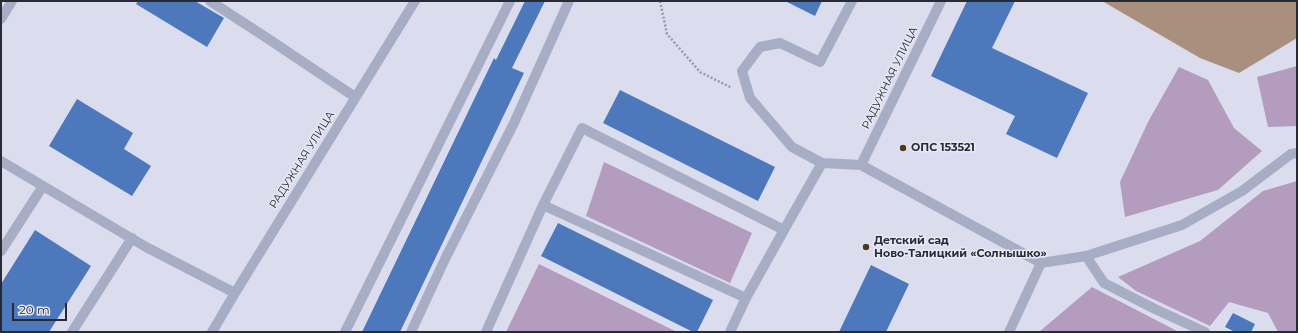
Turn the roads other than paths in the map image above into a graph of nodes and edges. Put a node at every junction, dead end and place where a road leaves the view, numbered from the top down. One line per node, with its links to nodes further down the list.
1 (12, 1): 8 (street)
2 (210, 1): 9 (street)
3 (415, 1): 9 (street, РАДУЖНАЯ УЛИЦА)
4 (510, 1): 25 (street)
5 (569, 1): 26 (street)
6 (852, 1): 12 (street)
7 (941, 1): 13 (street, РАДУЖНАЯ УЛИЦА)
8 (1, 19)
9 (355, 97): 21 (street, РАДУЖНАЯ УЛИЦА)
10 (1297, 153): 19 (street)
11 (1, 161): 14 (street)
12 (822, 163): 13 (street); 16 (street)
13 (861, 165): 20 (street)
14 (43, 186): 17 (street); 18 (street)
15 (543, 205): 16 (street); 22 (street); 27 (street)
16 (784, 230): 22 (street)
17 (132, 238): 21 (street); 23 (street)
18 (1, 251)
19 (1086, 256): 20 (street); 30 (street)
20 (1041, 263): 29 (street)
21 (235, 293): 24 (street, РАДУЖНАЯ УЛИЦА)
22 (746, 298): 28 (street)
23 (72, 332)
24 (212, 332)
25 (345, 332)
26 (410, 332)
27 (486, 332)
28 (730, 332)
29 (1009, 332)
30 (1205, 332)

